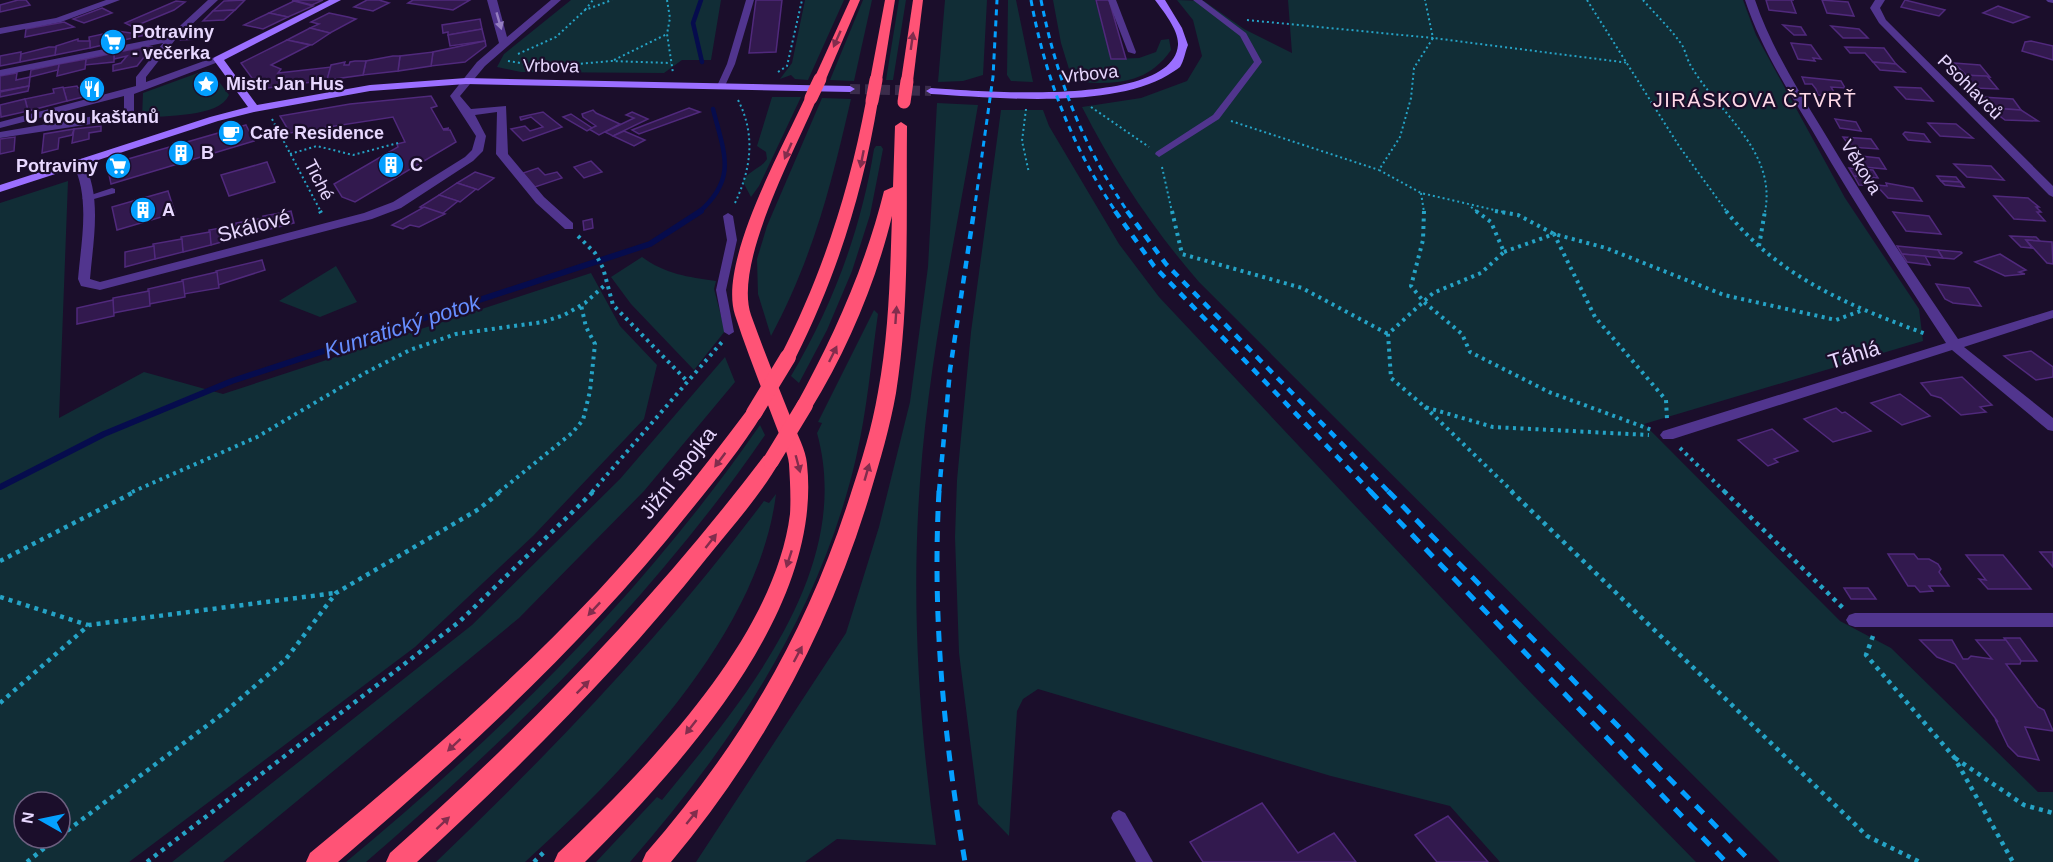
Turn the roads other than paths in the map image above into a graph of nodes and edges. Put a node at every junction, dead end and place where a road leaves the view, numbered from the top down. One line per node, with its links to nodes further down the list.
1 (115, 0): 15 (street)
2 (213, 0): 16 (street)
3 (336, 0): 19 (main road)
4 (492, 0): 17 (street, one-way to 17)
5 (556, 0): 17 (street)
6 (750, 0): 22 (lane)
7 (855, 0): 50 (highway, one-way to 50, bridge)
8 (890, 0): 48 (highway, Jižní spojka, one-way to 48, bridge)
9 (918, 0): 30 (highway, one-way to 9, bridge)
10 (1112, 0): 18 (lane)
11 (1160, 0): 25 (main road, Vrbova)
12 (1197, 0): 32 (lane)
13 (1750, 0): 42 (street, Věkova)
14 (1880, 0): 36 (street, Psohlavců)
15 (0, 31)
16 (172, 38): 20 (street); 23 (street)
17 (504, 43): 21 (street)
18 (1132, 52)
19 (218, 59): 23 (street); 27 (main road)
20 (0, 73)
21 (466, 81): 22 (main road, Vrbova); 27 (main road, Vrbova); 28 (street)
22 (721, 86): 24 (main road, Vrbova)
23 (141, 87): 26 (street)
24 (850, 89)
25 (932, 91)
26 (129, 92): 29 (street); 31 (street)
27 (254, 109): 33 (main road, Vrbova)
28 (468, 113): 37 (street, Skálové); 39 (street)
29 (0, 125)
30 (901, 126): 49 (highway, one-way to 30, bridge); 51 (highway, one-way to 30)
31 (0, 135)
32 (1158, 154)
33 (78, 162): 34 (main road, Vrbova); 37 (street)
34 (0, 189)
35 (112, 191): 37 (lane)
36 (2053, 193)
37 (87, 198)
38 (728, 216): 41 (lane)
39 (569, 226)
40 (2053, 314): 42 (street, Táhlá)
41 (729, 333)
42 (1955, 345): 43 (street, Věkova); 44 (street, Táhlá)
43 (2053, 426)
44 (1668, 435)
45 (1855, 620): 46 (street)
46 (2053, 620)
47 (1119, 818): 52 (lane)
48 (319, 862)
49 (399, 862)
50 (567, 862)
51 (655, 862)
52 (1145, 862)

